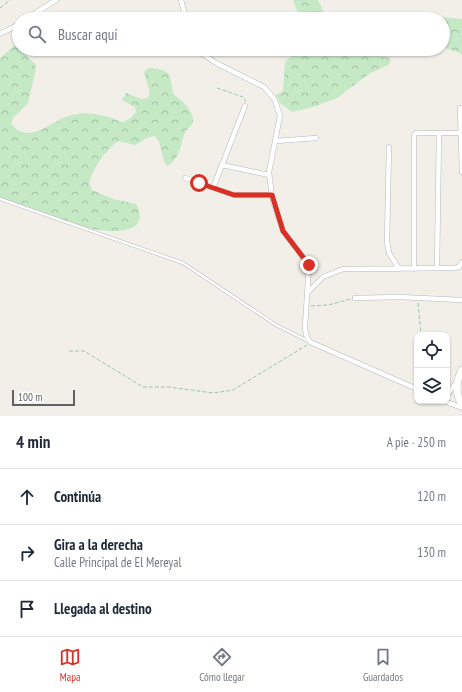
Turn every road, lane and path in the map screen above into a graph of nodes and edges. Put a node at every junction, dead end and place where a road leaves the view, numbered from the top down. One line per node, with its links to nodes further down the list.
1 (10, 0): 4 (path)
2 (56, 0): 5 (street)
3 (181, 0): 6 (street)
4 (0, 8)
5 (37, 12)
6 (184, 12)
7 (12, 28): 8 (street)
8 (0, 34)
9 (206, 56): 16 (street)
10 (217, 88): 11 (path)
11 (245, 106): 18 (street)
12 (460, 108): 14 (street)
13 (439, 133): 14 (street); 26 (street); 28 (street)
14 (461, 133): 19 (street)
15 (316, 138): 16 (street)
16 (276, 141): 20 (street)
17 (389, 146): 27 (street)
18 (222, 165): 20 (street); 22 (street)
19 (462, 172)
20 (269, 175): 23 (street)
21 (185, 178): 22 (street)
22 (213, 188): 23 (street)
23 (272, 195): 29 (street)
24 (0, 199): 35 (lane)
25 (462, 262): 26 (street)
26 (437, 268): 28 (street)
27 (399, 269): 28 (street); 29 (street)
28 (414, 269)
29 (308, 292): 33 (street)
30 (355, 298): 31 (street); 33 (path)
31 (417, 298): 32 (street); 34 (path)
32 (462, 300)
33 (307, 306): 35 (street)
34 (421, 332)
35 (310, 342): 36 (path); 39 (street)
36 (69, 351)
37 (462, 370): 38 (street)
38 (457, 382): 40 (street); 42 (street)
39 (414, 389)
40 (450, 391)
41 (450, 403): 43 (street)
42 (462, 405)
43 (462, 408)

